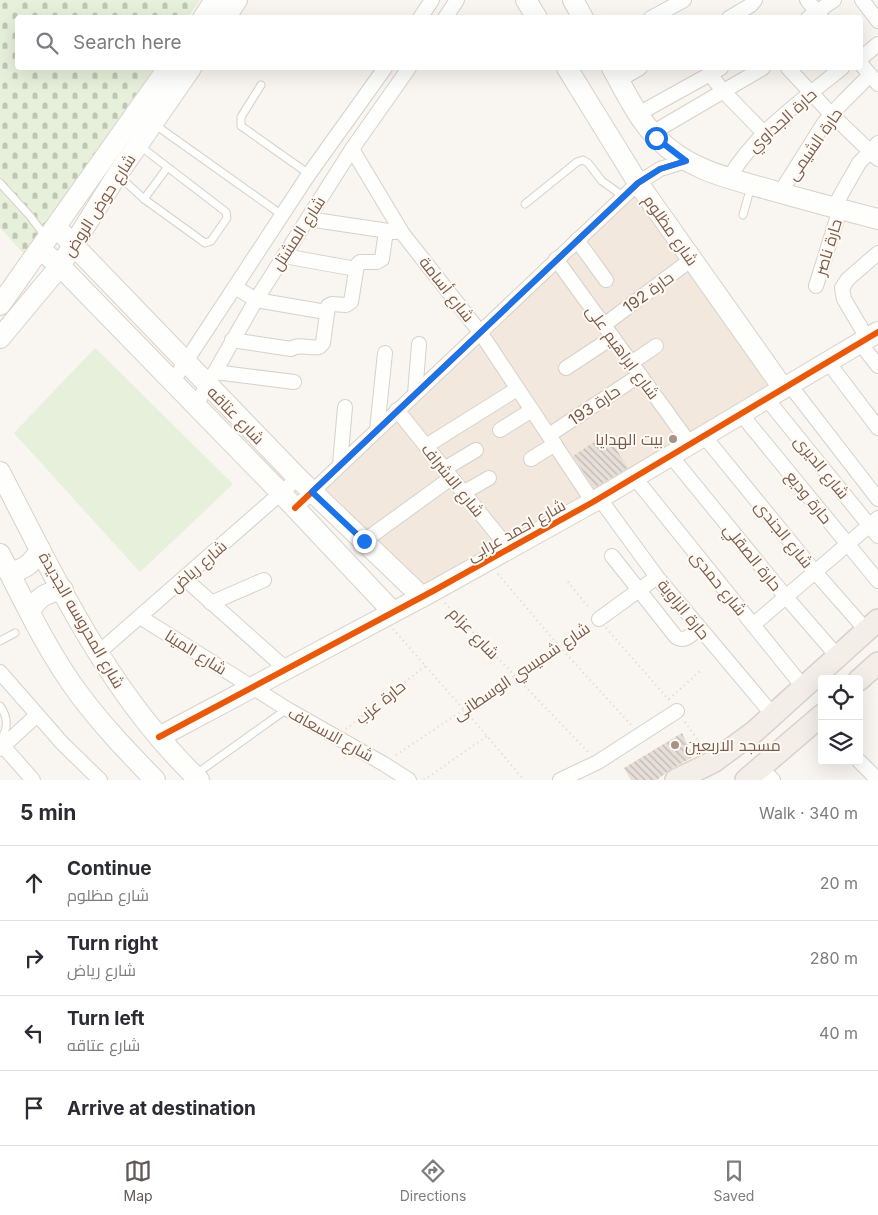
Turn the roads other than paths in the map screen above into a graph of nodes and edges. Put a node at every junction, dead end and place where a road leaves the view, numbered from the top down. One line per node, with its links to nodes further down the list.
1 (215, 0): 11 (street)
2 (237, 0): 12 (street)
3 (432, 0): 13 (street)
4 (457, 0): 14 (street)
5 (526, 0): 15 (street)
6 (684, 0): 16 (street)
7 (755, 0): 17 (street)
8 (807, 0): 18 (street)
9 (834, 0): 19 (street)
10 (862, 0): 20 (street)
11 (205, 15)
12 (227, 15)
13 (422, 15)
14 (446, 15)
15 (535, 15)
16 (656, 15)
17 (734, 15)
18 (815, 15)
19 (817, 15)
20 (878, 21)
21 (878, 44): 22 (street)
22 (863, 56)
23 (863, 67): 35 (street)
24 (167, 70): 66 (street, شارع حوض الروض)
25 (190, 70): 41 (street, شارع حوض الروض)
26 (384, 70): 50 (street, شارع المشتل)
27 (408, 70): 45 (street, شارع المشتل)
28 (568, 70): 55 (street, شارع مظلوم)
29 (632, 70): 34 (street)
30 (760, 70): 37 (street)
31 (790, 70): 38 (street)
32 (840, 70): 38 (street, حارة الجداوي)
33 (715, 71): 37 (street); 39 (street)
34 (615, 74): 39 (street)
35 (874, 80): 40 (street, حارة الشيمى)
36 (261, 85): 50 (lane)
37 (723, 91): 42 (street); 43 (street)
38 (811, 93): 40 (street); 43 (street, حارة الجداوي)
39 (638, 114): 42 (street)
40 (831, 114): 46 (street); 56 (street, حارة الشيمى)
41 (153, 123): 44 (street, شارع حوض الروض); 60 (lane)
42 (652, 133): 47 (street)
43 (764, 133): 51 (street, حارة الجداوي)
44 (138, 144): 48 (lane); 49 (street, شارع حوض الروض)
45 (352, 150): 54 (street, شارع المشتل); 65 (street, شارع أسامة)
46 (875, 151): 59 (street, حارة ناصر)
47 (686, 161): 51 (street); 55 (street, شارع رياض)
48 (167, 168): 57 (lane); 57 (lane)
49 (117, 174): 57 (lane); 68 (street, شارع حوض الروض)
50 (309, 174): 54 (street); 60 (street, شارع المشتل)
51 (729, 178): 53 (street)
52 (0, 183): 66 (lane)
53 (751, 184): 56 (street); 61 (lane)
54 (327, 188): 62 (street, شارع المشتل)
55 (631, 190): 58 (lane); 67 (street, شارع رياض); 72 (street, شارع مظلوم)
56 (780, 193): 59 (street)
57 (144, 199)
58 (525, 204)
59 (837, 208): 63 (street); 76 (street, حارة ناصر)
60 (282, 215): 77 (street, شارع المشتل)
61 (743, 215)
62 (308, 219): 64 (street); 70 (street, شارع المشتل)
63 (878, 219)
64 (386, 231): 65 (street); 74 (street)
65 (403, 234): 82 (street, شارع أسامة)
66 (48, 238): 68 (street, شارع عتاقه); 73 (street, شارع عتاقه); 79 (street, شارع حوض الروض)
67 (578, 240): 71 (street, شارع رياض); 75 (street)
68 (74, 246): 73 (street, شارع حوض الروض); 90 (street, شارع عتاقه)
69 (878, 253): 84 (street)
70 (284, 256): 74 (street); 78 (street, شارع المشتل)
71 (556, 259): 81 (street, شارع ابراهيم على); 82 (street, شارع رياض)
72 (692, 259): 81 (street, حارة 192); 100 (street, شارع مظلوم)
73 (60, 266): 85 (street, شارع حوض الروض); 97 (street, شارع عتاقه)
74 (356, 269): 80 (street)
75 (606, 280)
76 (816, 286)
77 (235, 287): 78 (street); 90 (street, شارع المشتل)
78 (256, 300): 80 (street); 86 (street, شارع المشتل)
79 (0, 306)
80 (326, 312): 86 (street)
81 (604, 325): 83 (street, شارع ابراهيم على)
82 (480, 332): 99 (street, شارع أسامة); 101 (street, شارع رياض)
83 (613, 337): 92 (street, شارع ابراهيم على); 94 (street)
84 (868, 337): 91 (street, شارع احمد عرابى); 93 (street)
85 (0, 338)
86 (232, 340): 96 (street, شارع المشتل)
87 (419, 344): 101 (street)
88 (656, 346): 92 (street)
89 (385, 354): 109 (street)
90 (185, 362): 96 (street, شارع عتاقه); 97 (street, شارع المشتل)
91 (828, 362): 100 (street, شارع احمد عرابى); 106 (street)
92 (631, 363): 95 (street, شارع ابراهيم على)
93 (878, 366)
94 (566, 368)
95 (640, 375): 111 (street, حارة 193); 112 (street, شارع ابراهيم على)
96 (211, 378): 98 (street); 102 (street, شارع المشتل); 122 (street, شارع عتاقه)
97 (173, 381): 102 (street, شارع عتاقه)
98 (294, 382)
99 (518, 389): 105 (street, شارع أسامة); 113 (street)
100 (780, 390): 107 (street, شارع احمد عرابى); 125 (street); 128 (street, شارع الديرى)
101 (415, 394): 104 (street, شارع رياض)
102 (196, 405): 123 (street, شارع عتاقه)
103 (345, 407): 117 (street)
104 (397, 410): 109 (street, شارع رياض); 113 (street, شارع الاشراف)
105 (532, 410): 110 (street); 111 (street, شارع أسامة)
106 (873, 411): 108 (street)
107 (741, 414): 112 (street, شارع احمد عرابى); 130 (street, حارة وديع)
108 (878, 428)
109 (377, 430): 117 (street, شارع رياض)
110 (500, 430)
111 (552, 440): 116 (street, حارة 193); 126 (street, شارع أسامة)
112 (697, 440): 115 (street, شارع احمد عرابى); 136 (street, شارع الجندى)
113 (426, 446): 119 (street, شارع الاشراف)
114 (476, 450): 119 (street)
115 (671, 456): 121 (street, شارع احمد عرابى); 144 (street, حارة الصقلي)
116 (531, 459)
117 (340, 465): 122 (street, شارع رياض)
118 (0, 472): 131 (street, شارع المحروسه الجديدة)
119 (448, 473): 124 (street, شارع الاشراف); 129 (street)
120 (489, 478): 124 (street)
121 (635, 478): 126 (street, شارع احمد عرابى); 150 (street, شارع حمدى)
122 (305, 485): 123 (street, شارع رياض); 127 (street, شارع رياض); 129 (street, شارع عتاقه)
123 (281, 493): 127 (street, شارع عتاقه); 138 (street, شارع رياض)
124 (463, 493): 132 (street, شارع الاشراف)
125 (878, 499)
126 (596, 501): 132 (street, شارع احمد عرابى); 137 (street, حارة الزاوية)
127 (294, 508): 147 (street, شارع عتاقه)
128 (875, 526): 130 (street)
129 (364, 541): 143 (street, شارع عتاقه)
130 (848, 544): 136 (street); 140 (street, حارة وديع)
131 (40, 549): 135 (street); 141 (street, شارع المحروسه الجديدة)
132 (509, 549): 143 (street, شارع احمد عرابى)
133 (0, 554): 135 (street)
134 (612, 556): 142 (street)
135 (9, 572): 146 (street)
136 (815, 572): 144 (street); 151 (street, شارع الجندى)
137 (657, 577): 142 (street, شارع شميسي الوسطانى); 152 (street, حارة الزاوية)
138 (184, 578): 145 (street); 148 (street, شارع رياض)
139 (264, 580): 145 (street)
140 (878, 581)
141 (63, 590): 146 (street); 155 (street, شارع المحروسه الجديدة)
142 (639, 590): 149 (street, شارع شميسي الوسطانى); 152 (street)
143 (428, 594): 147 (street, شارع احمد عرابى)
144 (786, 597): 150 (street); 156 (street, حارة الصقلي)
145 (211, 603): 158 (street)
146 (30, 611): 176 (street)
147 (388, 615): 158 (street, شارع احمد عرابى)
148 (140, 617): 155 (street, شارع رياض); 161 (street, شارع المينا)
149 (599, 619)
150 (754, 625): 162 (street, شارع حمدى)
151 (872, 625): 156 (main road)
152 (699, 628): 166 (street, حارة الزاوية)
153 (15, 633): 154 (lane)
154 (0, 641)
155 (98, 653): 169 (street, شارع المحروسه الجديدة)
156 (838, 657): 162 (main road)
157 (878, 663): 160 (main road)
158 (286, 670): 161 (street, شارع احمد عرابى)
159 (0, 672): 167 (street)
160 (863, 676)
161 (252, 687): 164 (street, شارع الاسعاف); 169 (street, شارع احمد عرابى)
162 (804, 688): 166 (main road)
163 (0, 706): 170 (lane)
164 (287, 709): 173 (lane); 177 (street, شارع الاسعاف)
165 (677, 711): 178 (street)
166 (773, 715): 179 (main road)
167 (37, 716): 170 (street); 175 (street)
168 (819, 720): 172 (main road)
169 (159, 737): 173 (street, شارع المحروسه الجديدة)
170 (1, 745): 174 (street)
171 (863, 765): 180 (street)
172 (760, 776)
173 (196, 778)
174 (33, 780)
175 (100, 780)
176 (155, 780)
177 (409, 780)
178 (560, 780)
179 (676, 780)
180 (878, 780)

